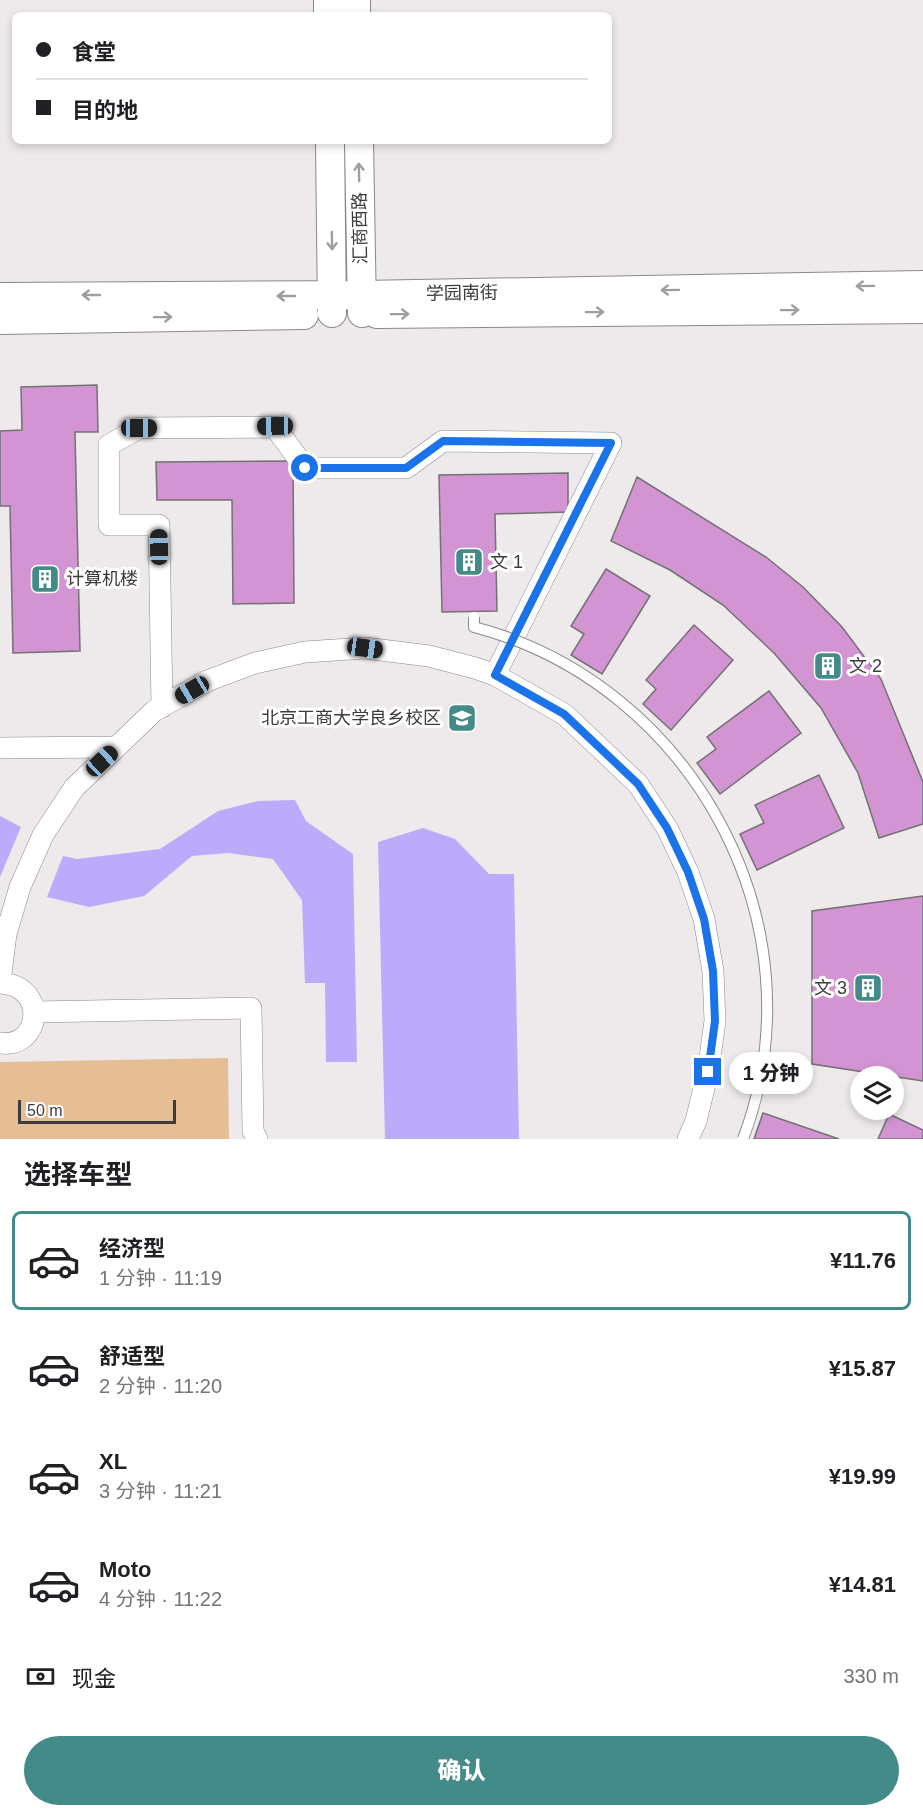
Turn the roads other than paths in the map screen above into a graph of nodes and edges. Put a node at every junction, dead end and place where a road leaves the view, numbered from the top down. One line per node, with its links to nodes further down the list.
1 (330, 144): 5 (street, 汇商西路, one-way to 5)
2 (359, 144): 6 (street, 汇商西路, one-way to 2)
3 (923, 285): 6 (street, 学园南街, one-way to 6)
4 (0, 297): 5 (street, 学园南街, one-way to 4)
5 (332, 305): 6 (street, 学园南街); 8 (street, 学园南街, one-way to 5)
6 (362, 305): 7 (street, 学园南街, one-way to 7)
7 (923, 309)
8 (0, 320)
9 (474, 617): 19 (lane, bridge)
10 (495, 675): 11 (street); 11 (street); 18 (street)
11 (162, 707): 12 (street)
12 (116, 747): 13 (street); 14 (street)
13 (0, 748)
14 (0, 982): 15 (street)
15 (35, 1011): 16 (street); 17 (street)
16 (0, 1043)
17 (257, 1139)
18 (688, 1139)
19 (743, 1139)

